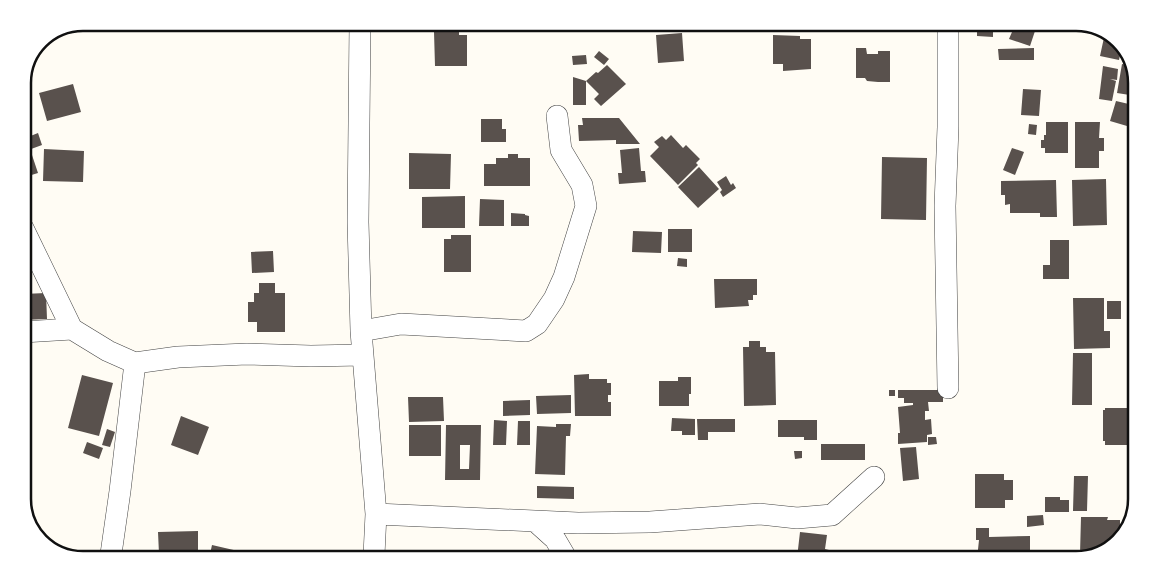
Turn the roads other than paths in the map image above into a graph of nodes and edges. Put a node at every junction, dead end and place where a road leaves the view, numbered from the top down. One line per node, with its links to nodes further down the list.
1 (360, 31): 6 (street)
2 (948, 31): 10 (street)
3 (556, 116): 6 (street)
4 (31, 245): 5 (street)
5 (72, 330): 7 (street); 9 (street)
6 (360, 331): 8 (street)
7 (31, 332)
8 (362, 355): 9 (street); 12 (street)
9 (135, 364): 14 (street)
10 (948, 388)
11 (874, 477): 13 (street)
12 (376, 514): 13 (street); 15 (street)
13 (535, 521): 16 (street)
14 (111, 551)
15 (374, 551)
16 (562, 551)

